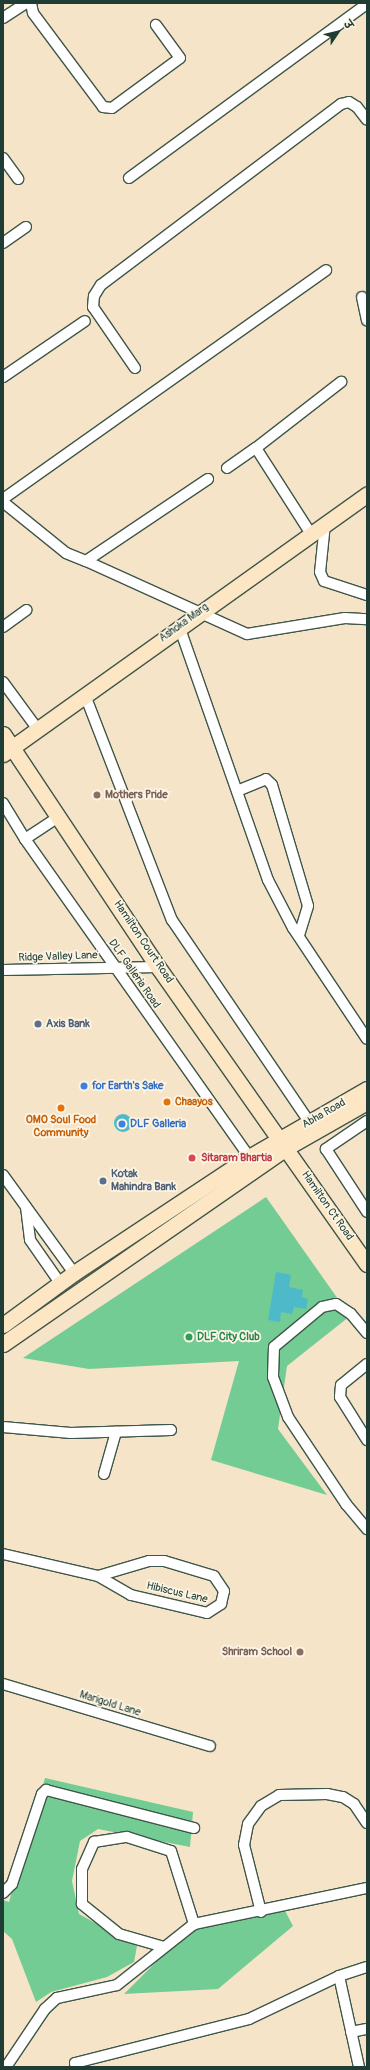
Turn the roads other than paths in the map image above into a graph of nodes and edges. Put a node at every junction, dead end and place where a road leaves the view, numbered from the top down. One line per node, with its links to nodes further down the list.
1 (26, 3): 4 (street)
2 (31, 3): 5 (street)
3 (367, 4): 8 (street)
4 (3, 18)
5 (156, 25)
6 (367, 120): 16 (street)
7 (3, 158): 9 (street)
8 (129, 178)
9 (18, 180)
10 (26, 227): 11 (street)
11 (3, 243)
12 (326, 270): 23 (street)
13 (362, 298): 14 (street)
14 (367, 320)
15 (85, 321): 17 (street)
16 (135, 368)
17 (3, 377)
18 (341, 382): 19 (street)
19 (256, 448): 20 (street); 25 (street)
20 (227, 468)
21 (208, 479): 26 (street)
22 (367, 494): 24 (street, Ashoka Marg)
23 (3, 501): 26 (street)
24 (325, 524): 25 (street, Ashoka Marg); 27 (street)
25 (311, 534): 29 (street, Ashoka Marg)
26 (86, 561): 29 (street)
27 (367, 595)
28 (26, 610): 31 (street)
29 (199, 611): 30 (street); 32 (street, Ashoka Marg)
30 (367, 619)
31 (3, 626)
32 (179, 626): 34 (street, Ashoka Marg); 38 (street)
33 (3, 682): 35 (street)
34 (86, 695): 35 (street, Ashoka Marg); 50 (street)
35 (39, 731): 37 (street, Ashoka Marg)
36 (3, 734): 37 (street, Hamilton Court Road)
37 (8, 751): 40 (street, Hamilton Court Road)
38 (236, 791): 42 (street); 42 (street)
39 (3, 803): 41 (street, DLF Galleria Road)
40 (60, 816): 41 (street); 44 (street, Hamilton Court Road)
41 (24, 839): 43 (street, DLF Galleria Road)
42 (299, 936): 46 (street)
43 (114, 967): 44 (street, Ridge Valley Lane); 45 (street, Ridge Valley Lane); 52 (street, DLF Galleria Road)
44 (158, 967): 51 (street, Hamilton Court Road)
45 (3, 970)
46 (367, 1039)
47 (367, 1088): 50 (street, Abha Road)
48 (365, 1107): 51 (street, Abha Road)
49 (367, 1121): 55 (street)
50 (310, 1123): 51 (street, Abha Road)
51 (283, 1143): 52 (street); 56 (street, Hamilton Ct Road); 61 (street)
52 (249, 1157): 57 (street)
53 (3, 1175): 54 (street)
54 (26, 1207): 57 (street); 58 (street)
55 (367, 1212)
56 (367, 1264)
57 (74, 1272): 58 (street)
58 (60, 1283): 59 (street)
59 (3, 1325)
60 (367, 1333): 68 (street)
61 (3, 1344)
62 (367, 1364): 66 (street)
63 (3, 1427): 65 (street)
64 (171, 1430): 65 (street)
65 (116, 1432): 67 (street)
66 (367, 1440)
67 (104, 1474)
68 (367, 1529)
69 (3, 1554): 70 (street, Hibiscus Lane)
70 (98, 1576): 70 (street, Hibiscus Lane)
71 (3, 1684): 72 (street, Marigold Lane)
72 (210, 1746)
73 (367, 1823): 77 (street)
74 (194, 1828): 76 (street)
75 (367, 1888): 77 (street)
76 (3, 1893)
77 (261, 1912): 78 (street)
78 (194, 1924): 79 (street); 79 (street)
79 (164, 1947): 84 (street)
80 (367, 1967): 81 (street)
81 (339, 1976): 83 (street); 85 (street)
82 (367, 2029): 83 (street)
83 (351, 2032): 86 (street)
84 (6, 2067)
85 (76, 2067)
86 (359, 2067)

